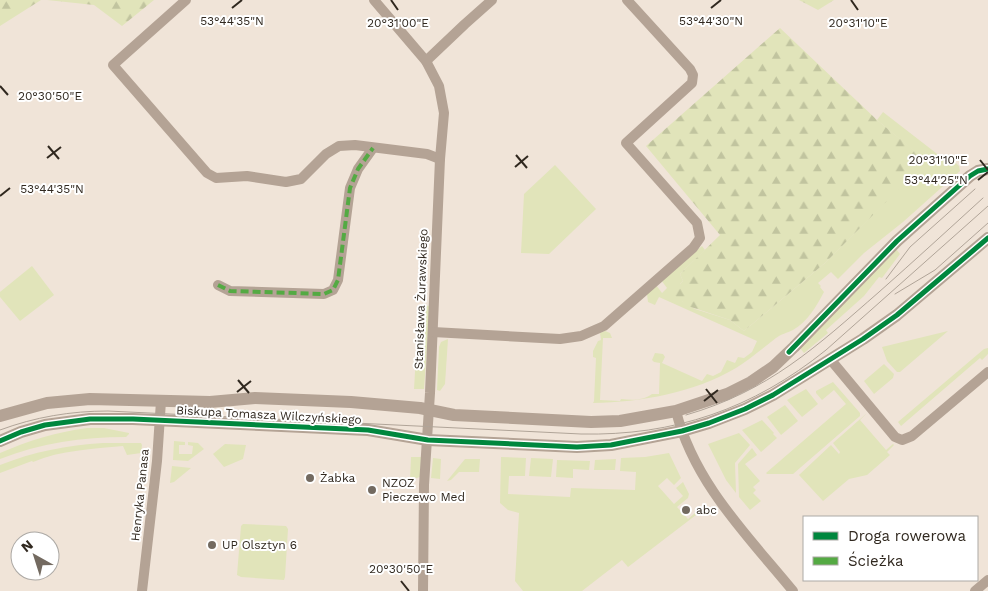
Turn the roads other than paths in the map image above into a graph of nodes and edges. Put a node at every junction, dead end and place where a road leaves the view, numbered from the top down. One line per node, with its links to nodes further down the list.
1 (186, 0): 6 (street)
2 (374, 0): 5 (street, Stanisława Żurawskiego)
3 (492, 0): 5 (street)
4 (627, 0): 11 (street)
5 (426, 61): 7 (street, Stanisława Żurawskiego)
6 (373, 148): 7 (street); 10 (street)
7 (440, 160): 11 (street, Stanisława Żurawskiego)
8 (988, 169): 16 (street, Biskupa Tomasza Wilczyńskiego)
9 (988, 238): 12 (street, Biskupa Tomasza Wilczyńskiego)
10 (218, 286)
11 (433, 332): 15 (street, Stanisława Żurawskiego)
12 (830, 359): 13 (street); 19 (street, Biskupa Tomasza Wilczyńskiego)
13 (988, 372)
14 (161, 401): 15 (street, Biskupa Tomasza Wilczyńskiego); 17 (street, Biskupa Tomasza Wilczyńskiego); 18 (street, Henryka Panasa)
15 (429, 410): 16 (street, Biskupa Tomasza Wilczyńskiego); 20 (street, Stanisława Żurawskiego)
16 (676, 411): 19 (street)
17 (0, 416)
18 (160, 420): 20 (street, Biskupa Tomasza Wilczyńskiego); 21 (street, Biskupa Tomasza Wilczyńskiego); 23 (street, Henryka Panasa)
19 (682, 431): 20 (street, Biskupa Tomasza Wilczyńskiego); 25 (street)
20 (428, 440): 24 (street, Stanisława Żurawskiego)
21 (0, 441)
22 (988, 580): 26 (street)
23 (142, 591)
24 (423, 591)
25 (793, 591)
26 (975, 591)

